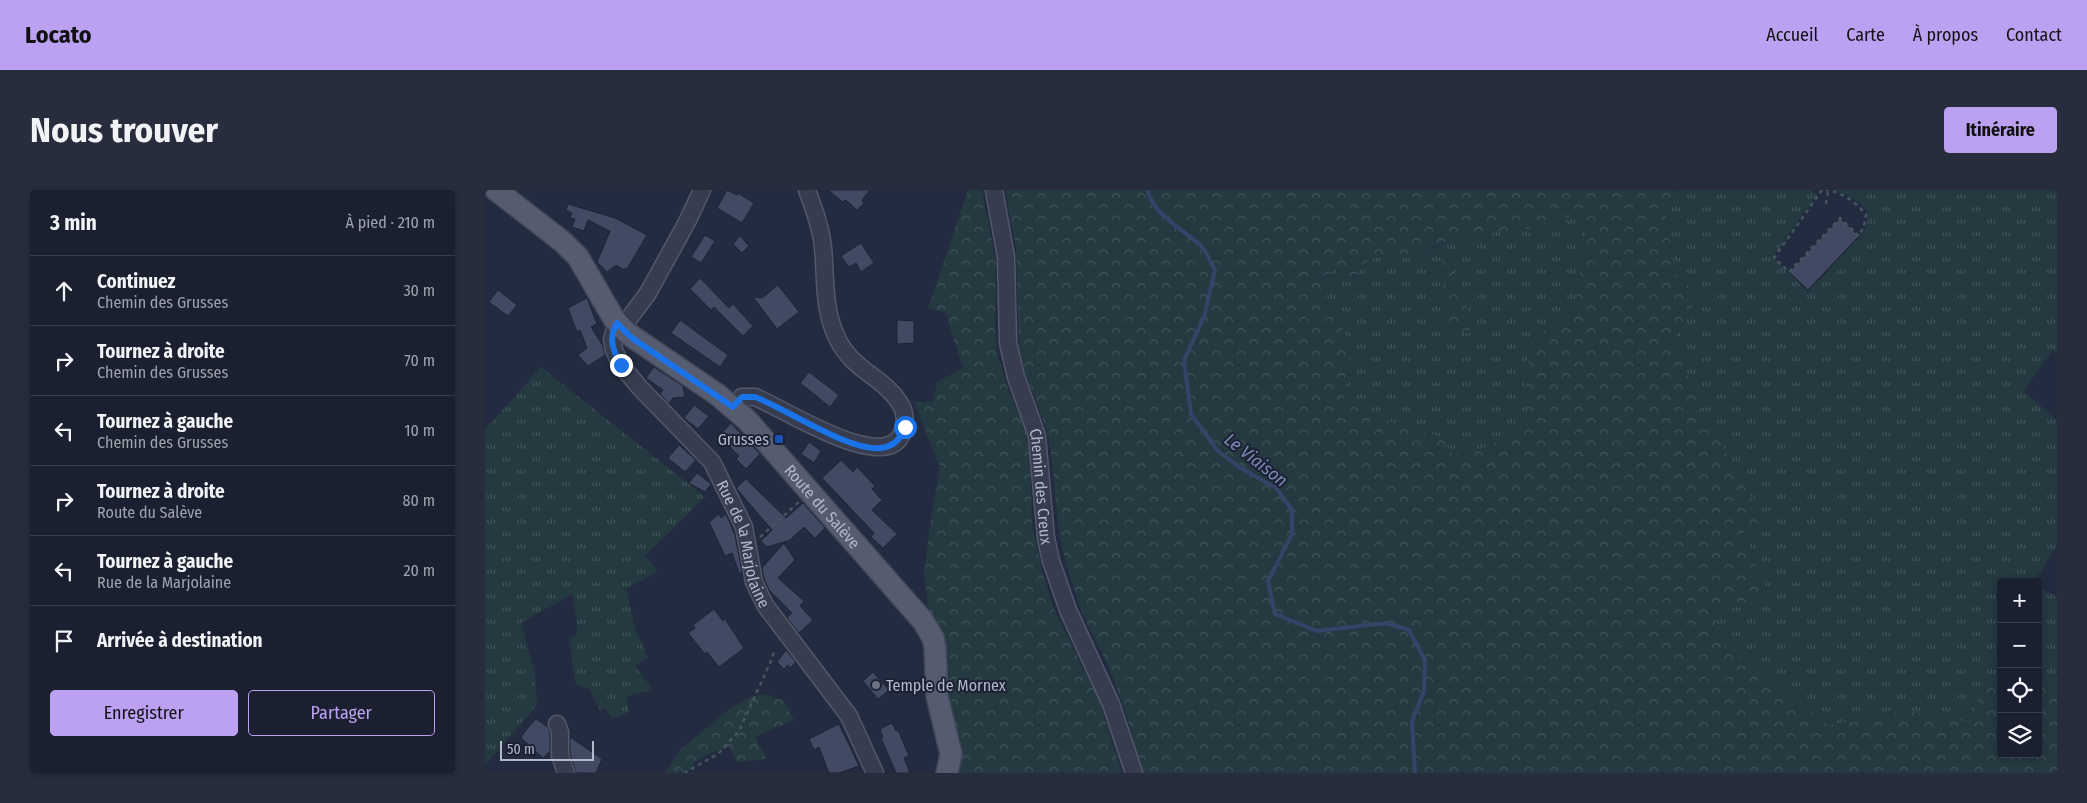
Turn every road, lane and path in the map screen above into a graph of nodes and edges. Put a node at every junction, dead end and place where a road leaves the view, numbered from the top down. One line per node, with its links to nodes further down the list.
1 (496, 190): 7 (main road, Route du Salève)
2 (703, 190): 7 (street)
3 (807, 190): 8 (street)
4 (994, 190): 17 (street, Chemin des Creux)
5 (1826, 190): 5 (path); 6 (path)
6 (1825, 204)
7 (620, 325): 8 (main road, Route du Salève); 10 (street, Rue de la Marjolaine)
8 (733, 407): 9 (main road, Route du Salève)
9 (811, 491): 10 (path); 16 (main road, Route du Salève)
10 (748, 548): 15 (street, Rue de la Marjolaine)
11 (775, 649): 14 (path)
12 (557, 724): 13 (street)
13 (566, 773)
14 (684, 773)
15 (875, 773)
16 (947, 773)
17 (1133, 773)

